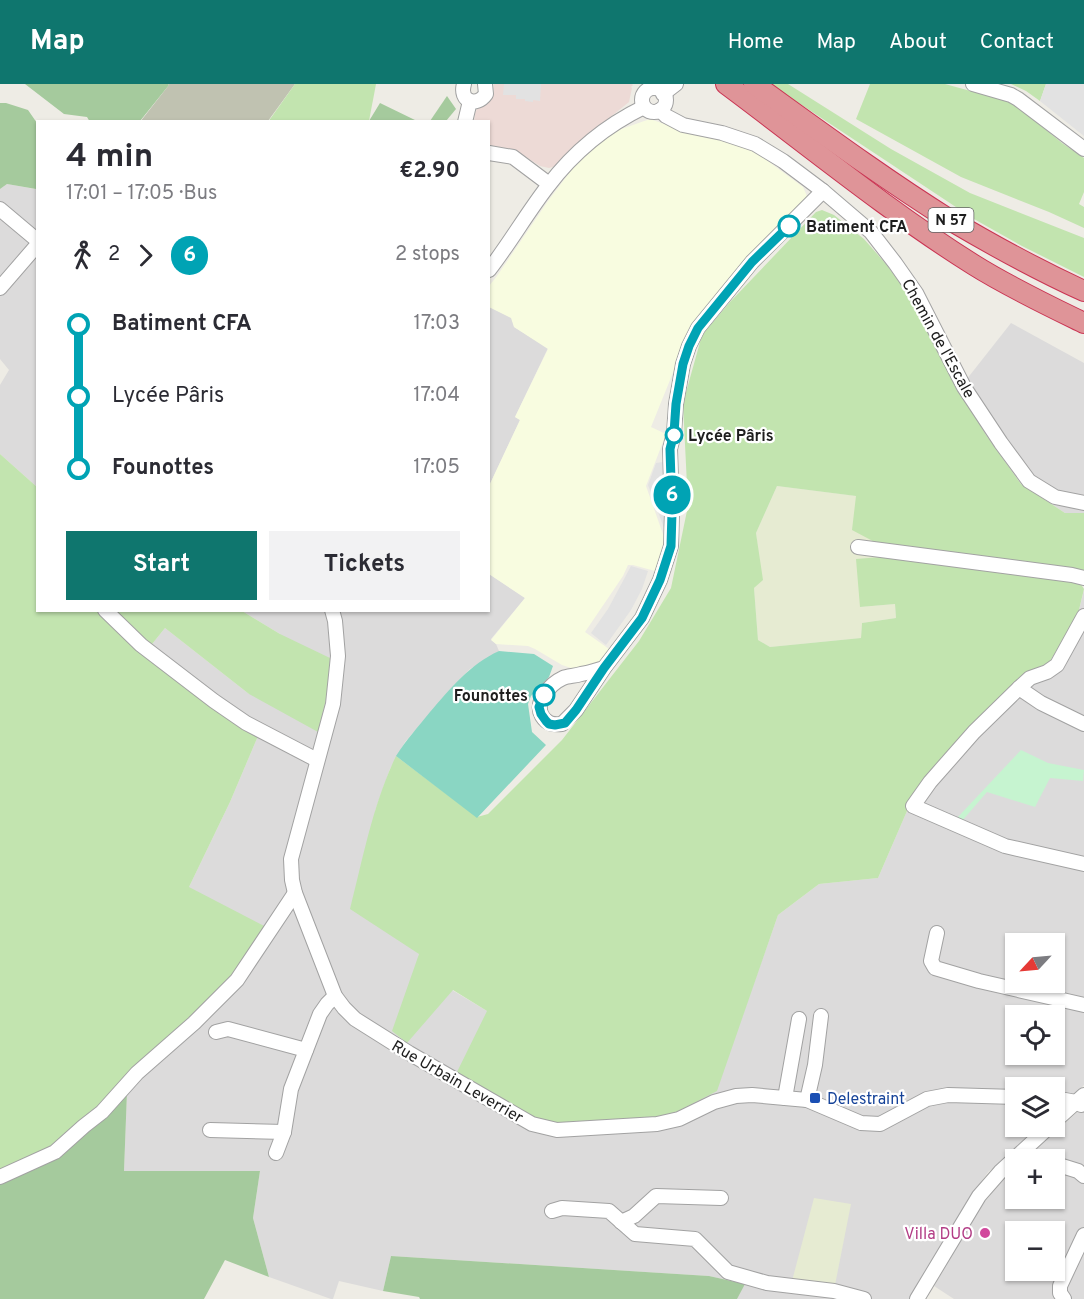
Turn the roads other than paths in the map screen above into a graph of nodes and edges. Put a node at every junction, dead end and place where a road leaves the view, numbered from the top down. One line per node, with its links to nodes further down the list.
1 (464, 84): 8 (street)
2 (485, 84): 8 (street)
3 (676, 84): 7 (street)
4 (726, 84): 22 (highway, N 57)
5 (754, 84): 21 (highway, N 57)
6 (973, 84): 12 (street)
7 (663, 94): 9 (street); 10 (street)
8 (470, 101): 11 (street)
9 (644, 107): 10 (street); 14 (street)
10 (660, 110): 15 (street, Chemin de l'Escale)
11 (465, 120)
12 (1084, 149)
13 (490, 153): 14 (street)
14 (549, 184): 19 (street)
15 (823, 191): 23 (street, Chemin de l'Escale); 29 (street)
16 (0, 209): 17 (street)
17 (36, 240)
18 (36, 244): 20 (street)
19 (490, 269)
20 (0, 288)
21 (1084, 289)
22 (1083, 322)
23 (1084, 503)
24 (858, 547): 25 (street)
25 (1084, 578)
26 (107, 612): 32 (street)
27 (333, 612): 32 (street, Rue Urbain Leverrier)
28 (1084, 616): 30 (street)
29 (604, 668): 29 (street)
30 (1019, 688): 31 (street); 33 (street)
31 (1084, 724)
32 (317, 760): 34 (street, Rue Urbain Leverrier)
33 (1084, 864)
34 (296, 893): 36 (street, Rue Urbain Leverrier); 54 (street)
35 (937, 933): 37 (street)
36 (335, 996): 41 (street); 43 (street, Rue Urbain Leverrier)
37 (1084, 1005)
38 (821, 1017): 45 (street)
39 (799, 1019): 43 (street)
40 (216, 1032): 41 (street)
41 (306, 1050): 49 (street)
42 (1005, 1097): 45 (street, Rue Urbain Leverrier)
43 (785, 1098): 45 (street, Rue Urbain Leverrier)
44 (1065, 1099): 46 (street)
45 (807, 1100)
46 (1082, 1101): 47 (street)
47 (1065, 1114)
48 (210, 1130): 49 (street)
49 (284, 1132): 51 (street)
50 (1038, 1137): 60 (street)
51 (276, 1153)
52 (1065, 1167): 53 (street)
53 (1084, 1176)
54 (0, 1177)
55 (721, 1198): 57 (street)
56 (552, 1210): 57 (street)
57 (621, 1222): 59 (street)
58 (1084, 1235): 61 (street)
59 (864, 1299)
60 (917, 1299)
61 (1064, 1299)

